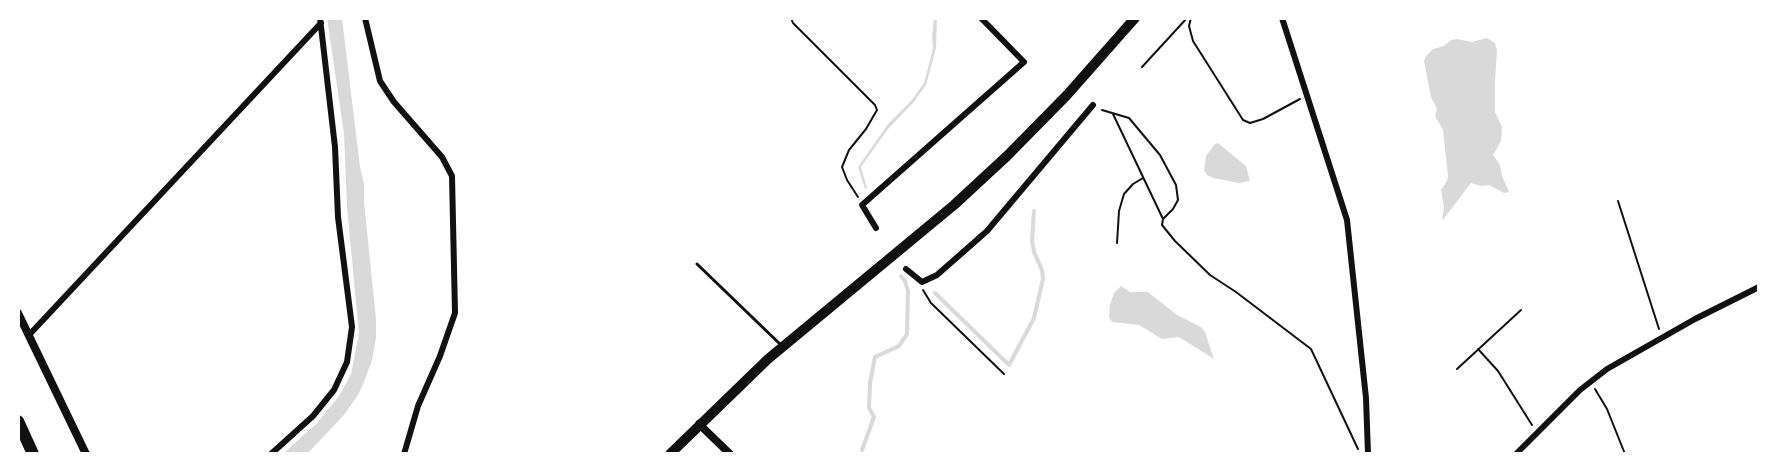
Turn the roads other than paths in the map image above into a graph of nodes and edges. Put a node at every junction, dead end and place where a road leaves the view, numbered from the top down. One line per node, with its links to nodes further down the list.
1 (365, 18): 19 (street)
2 (981, 18): 7 (street)
3 (1136, 18): 13 (main road)
4 (1282, 18): 22 (street)
5 (320, 20): 12 (street); 18 (street)
6 (1093, 105): 9 (street)
7 (876, 228)
8 (697, 264): 13 (lane)
9 (906, 269)
10 (1759, 287): 23 (street)
11 (18, 313): 12 (street)
12 (28, 335): 17 (street)
13 (783, 347): 15 (main road)
14 (18, 421): 16 (highway)
15 (699, 424): 20 (main road); 21 (street)
16 (33, 454)
17 (86, 454)
18 (271, 454)
19 (404, 454)
20 (670, 454)
21 (730, 454)
22 (1368, 454)
23 (1516, 454)

